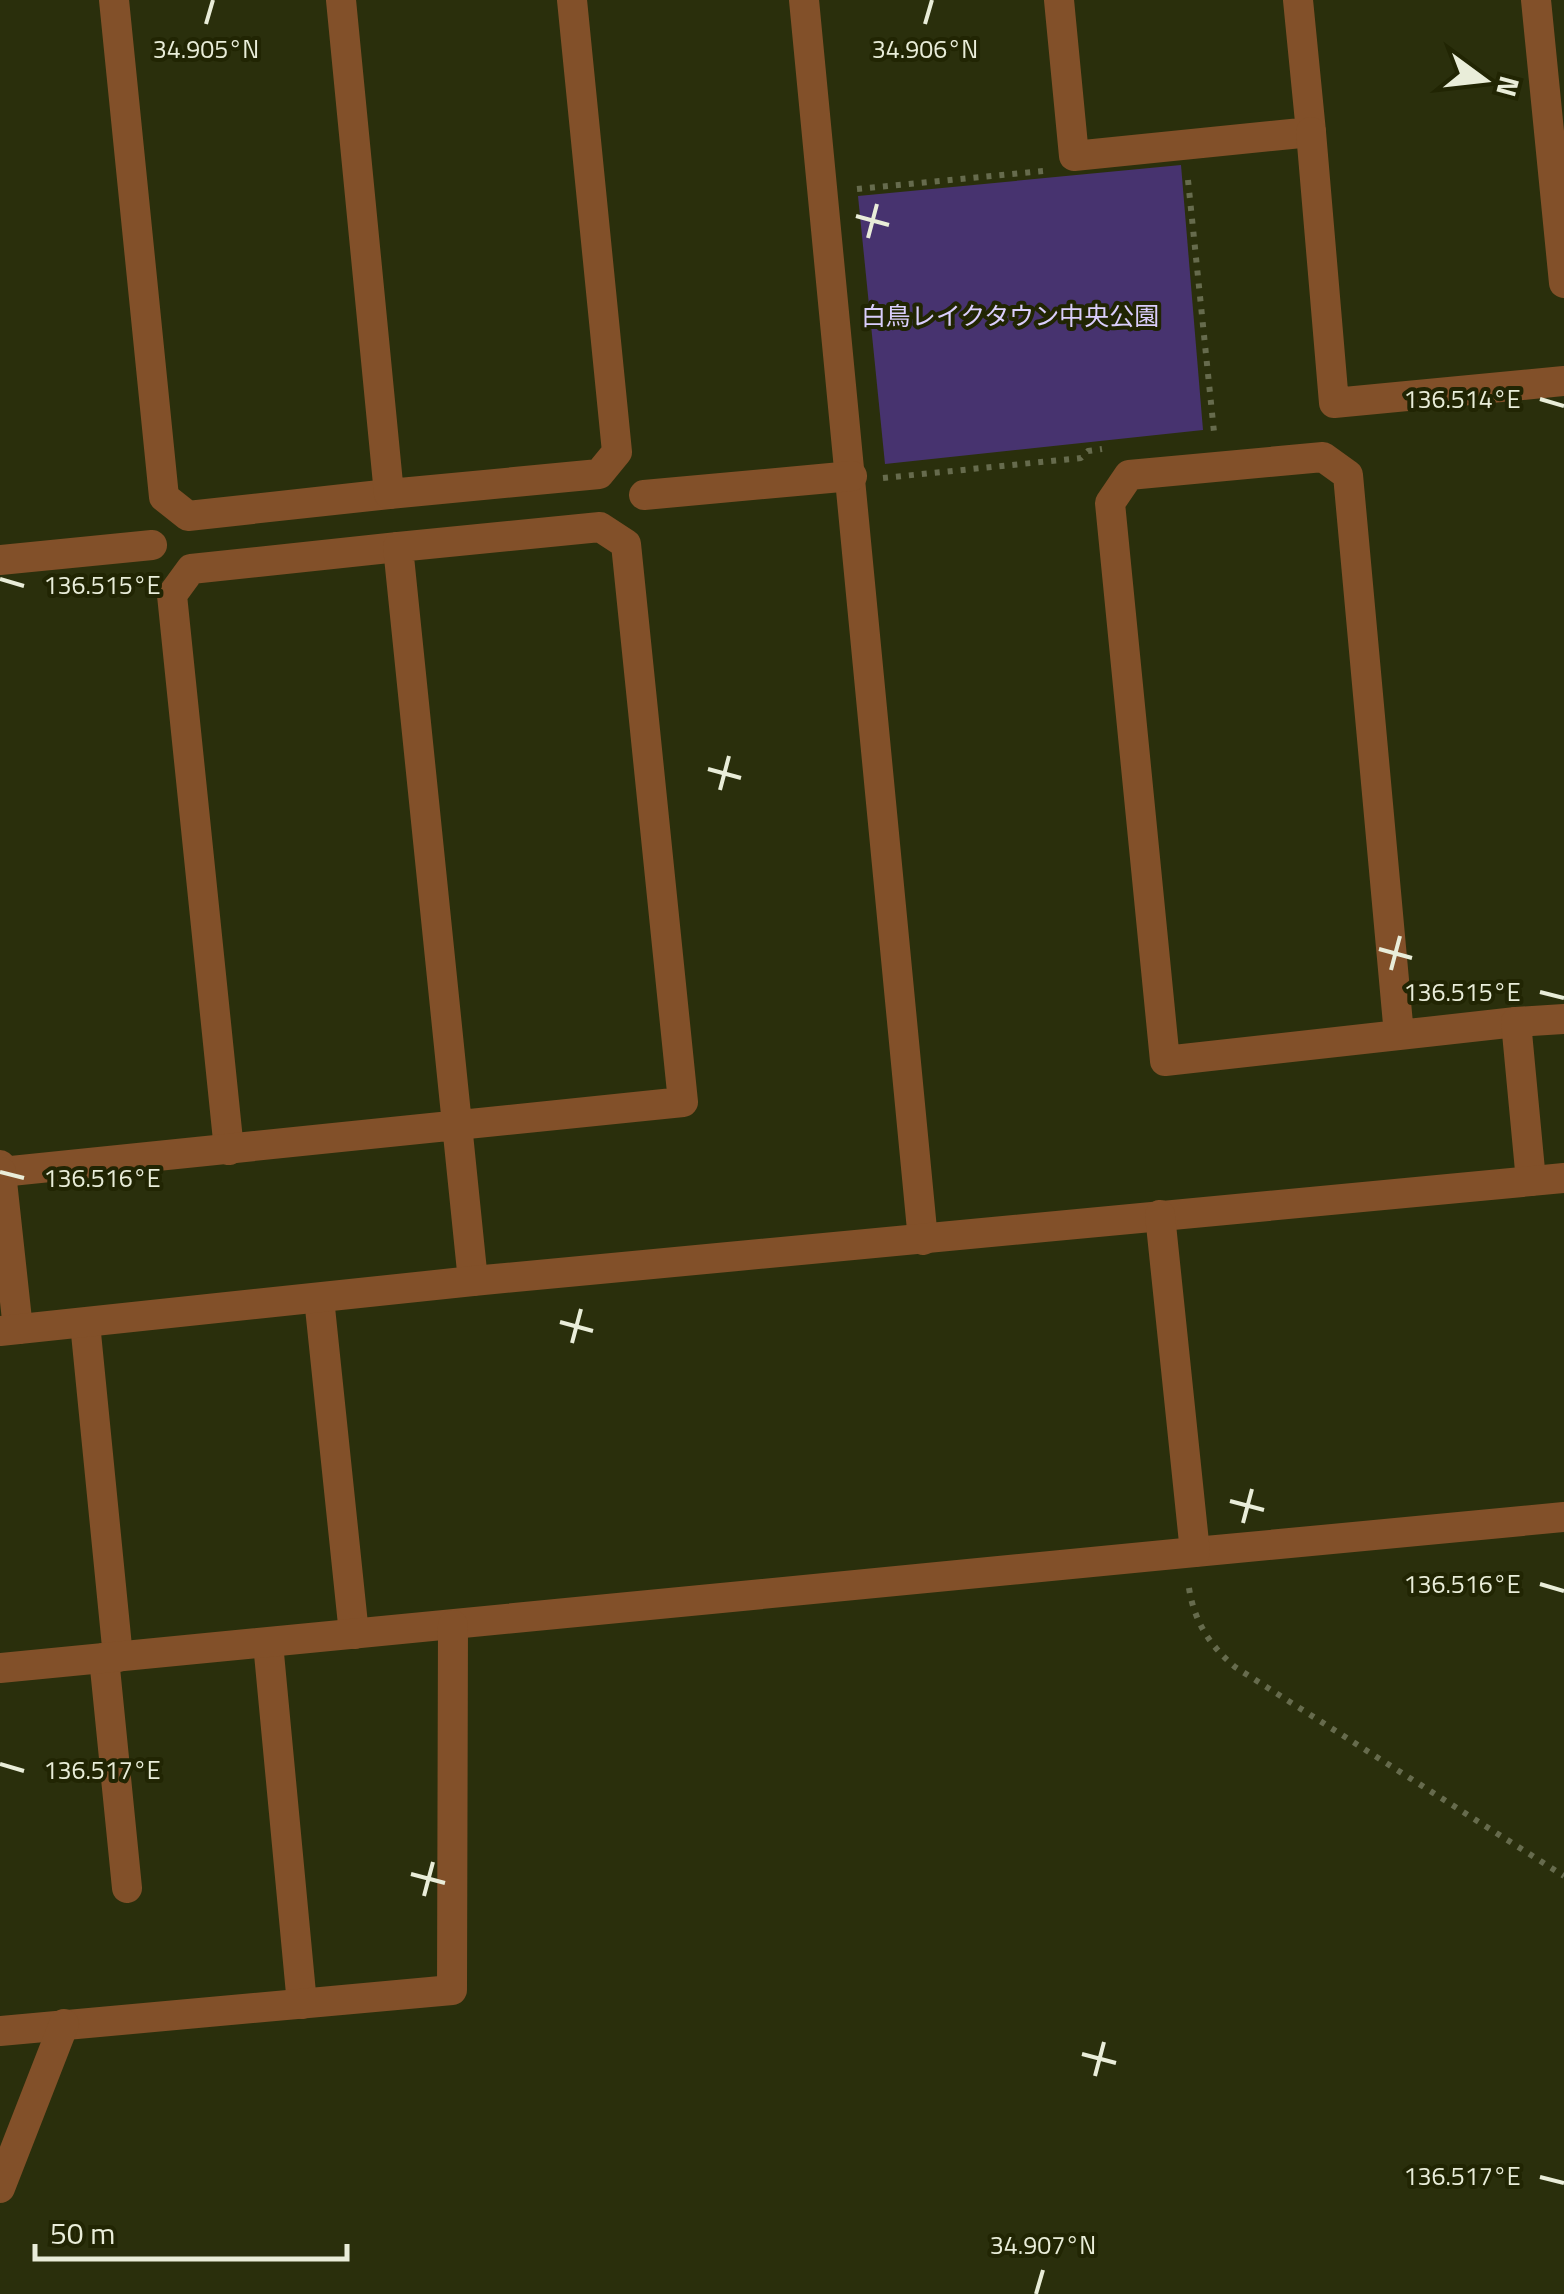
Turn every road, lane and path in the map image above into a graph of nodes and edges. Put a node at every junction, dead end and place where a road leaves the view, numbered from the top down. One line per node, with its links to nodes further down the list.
1 (114, 0): 16 (street)
2 (341, 0): 16 (street)
3 (572, 0): 16 (street)
4 (804, 0): 11 (street)
5 (1059, 0): 10 (street)
6 (1298, 0): 8 (street)
7 (1536, 0): 12 (street)
8 (1310, 132): 9 (street); 13 (street)
9 (1185, 145): 10 (street); 14 (path)
10 (1074, 156): 11 (path)
11 (824, 192): 15 (street)
12 (1564, 284)
13 (1564, 381)
14 (1214, 438)
15 (852, 476): 17 (street); 30 (street)
16 (390, 494)
17 (644, 495)
18 (152, 544): 20 (street)
19 (398, 547): 24 (street); 24 (street); 25 (street)
20 (0, 560)
21 (1564, 1018): 22 (street)
22 (1516, 1022): 23 (street); 28 (street)
23 (1399, 1035): 23 (street)
24 (458, 1127): 25 (street); 31 (street)
25 (230, 1150): 26 (street)
26 (0, 1168): 34 (street)
27 (1564, 1178): 28 (street)
28 (1531, 1181): 29 (street)
29 (1160, 1215): 30 (street); 36 (street)
30 (923, 1240): 31 (street)
31 (474, 1281): 32 (street)
32 (319, 1298): 33 (street); 38 (street)
33 (86, 1322): 34 (street); 40 (street)
34 (9, 1330)
35 (1564, 1518): 36 (street)
36 (1190, 1553): 37 (street); 42 (path)
37 (452, 1625): 38 (street); 44 (street)
38 (354, 1634): 39 (street)
39 (268, 1643): 40 (street); 44 (street)
40 (111, 1658): 41 (street); 43 (street)
41 (0, 1668)
42 (1564, 1876)
43 (127, 1888)
44 (302, 2004): 45 (street)
45 (64, 2024): 46 (street); 47 (street)
46 (0, 2031)
47 (0, 2188)

